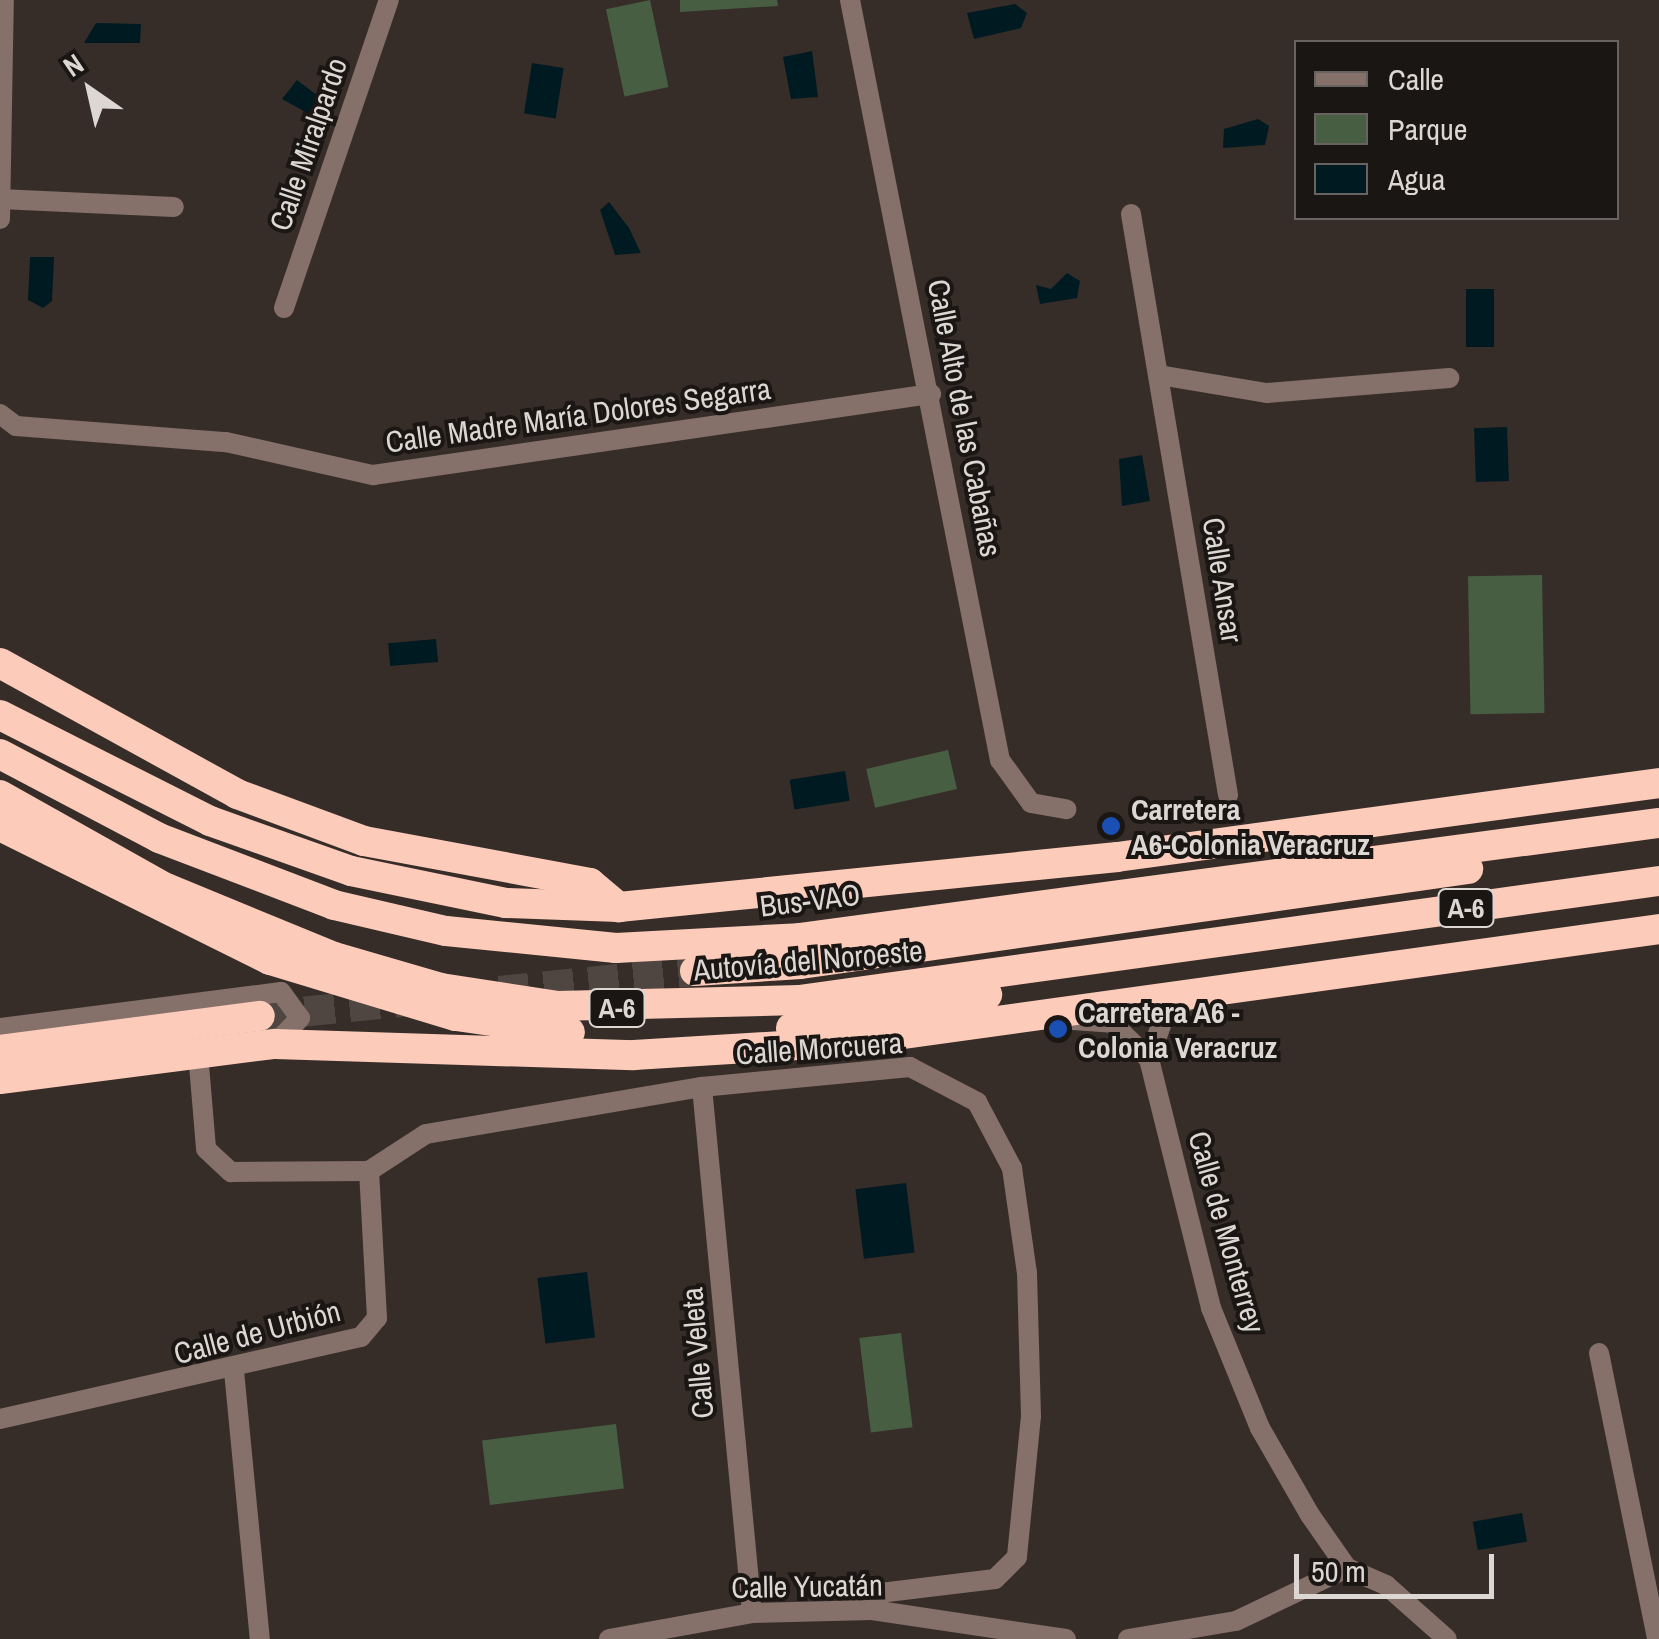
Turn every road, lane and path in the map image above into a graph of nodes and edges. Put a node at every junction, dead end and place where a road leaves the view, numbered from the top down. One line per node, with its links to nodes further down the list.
1 (4, 0): 4 (street)
2 (389, 0): 8 (street, Calle Miralpardo)
3 (850, 0): 11 (street, Calle Alto de las Cabañas)
4 (0, 199): 5 (street); 7 (street)
5 (174, 207)
6 (1131, 214): 9 (street, Calle Ansar)
7 (0, 219)
8 (284, 308)
9 (1159, 375): 10 (street); 18 (street, Calle Ansar)
10 (1449, 378)
11 (931, 394): 12 (street, Calle Madre María Dolores Segarra); 19 (street, Calle Alto de las Cabañas)
12 (0, 414)
13 (0, 663): 24 (highway)
14 (0, 715): 24 (highway)
15 (0, 754): 20 (highway, Bus-VAO)
16 (1659, 783): 24 (highway)
17 (0, 795): 26 (highway, Autovía del Noroeste / A-6)
18 (1228, 795)
19 (1066, 809)
20 (1659, 822)
21 (0, 826): 26 (highway)
22 (1659, 842): 27 (highway)
23 (1659, 881): 26 (highway, Autovía del Noroeste / A-6)
24 (618, 907)
25 (1659, 929): 28 (highway)
26 (1274, 936)
27 (695, 971)
28 (1199, 995): 30 (highway); 35 (street)
29 (260, 1016): 33 (highway)
30 (1031, 1017): 32 (highway); 35 (street)
31 (0, 1028): 32 (street)
32 (275, 1044): 34 (highway)
33 (0, 1050)
34 (198, 1054): 36 (highway); 38 (street)
35 (1150, 1059): 42 (street, Calle de Monterrey)
36 (0, 1079)
37 (702, 1087): 38 (street, Calle Morcuera); 43 (street, Calle Morcuera); 44 (street, Calle Veleta)
38 (369, 1171): 40 (street, Calle de Urbión)
39 (1599, 1353): 51 (street)
40 (234, 1370): 41 (street, Calle de Urbión); 46 (street)
41 (0, 1419)
42 (1347, 1568): 49 (street); 50 (street)
43 (872, 1610): 44 (street, Calle Yucatán); 48 (street, Calle Yucatán)
44 (752, 1613): 45 (street, Calle Yucatán)
45 (637, 1635): 47 (street, Calle Yucatán)
46 (260, 1639)
47 (609, 1639)
48 (1066, 1639)
49 (1128, 1639)
50 (1447, 1639)
51 (1656, 1639)

